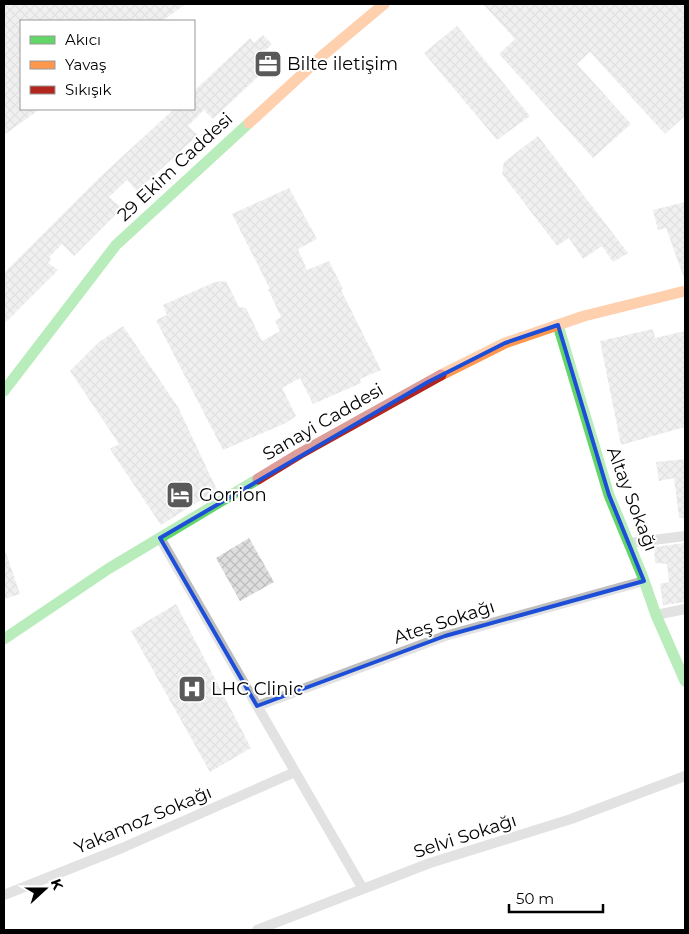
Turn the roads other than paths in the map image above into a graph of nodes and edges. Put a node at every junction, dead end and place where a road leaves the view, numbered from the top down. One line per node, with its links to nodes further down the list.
1 (384, 4): 4 (main road, 29 Ekim Caddesi)
2 (685, 291): 3 (main road, Sanayi Caddesi)
3 (558, 325): 8 (main road, Sanayi Caddesi); 9 (main road, Altay Sokağı)
4 (15, 378): 5 (main road, 29 Ekim Caddesi); 6 (main road, 29 Ekim Caddesi)
5 (4, 391)
6 (4, 402)
7 (685, 536): 9 (street)
8 (160, 538): 13 (main road, Sanayi Caddesi); 15 (street)
9 (629, 543): 10 (main road, Altay Sokağı)
10 (644, 581): 12 (main road, Altay Sokağı); 15 (street, Ateş Sokağı)
11 (685, 609): 12 (street)
12 (656, 615): 14 (main road, Altay Sokağı)
13 (4, 639)
14 (685, 681)
15 (256, 706): 16 (street)
16 (295, 772): 18 (street); 19 (street, Yakamoz Sokağı)
17 (685, 776): 18 (street, Selvi Sokağı)
18 (362, 889): 20 (street, Selvi Sokağı)
19 (4, 895)
20 (257, 930)

